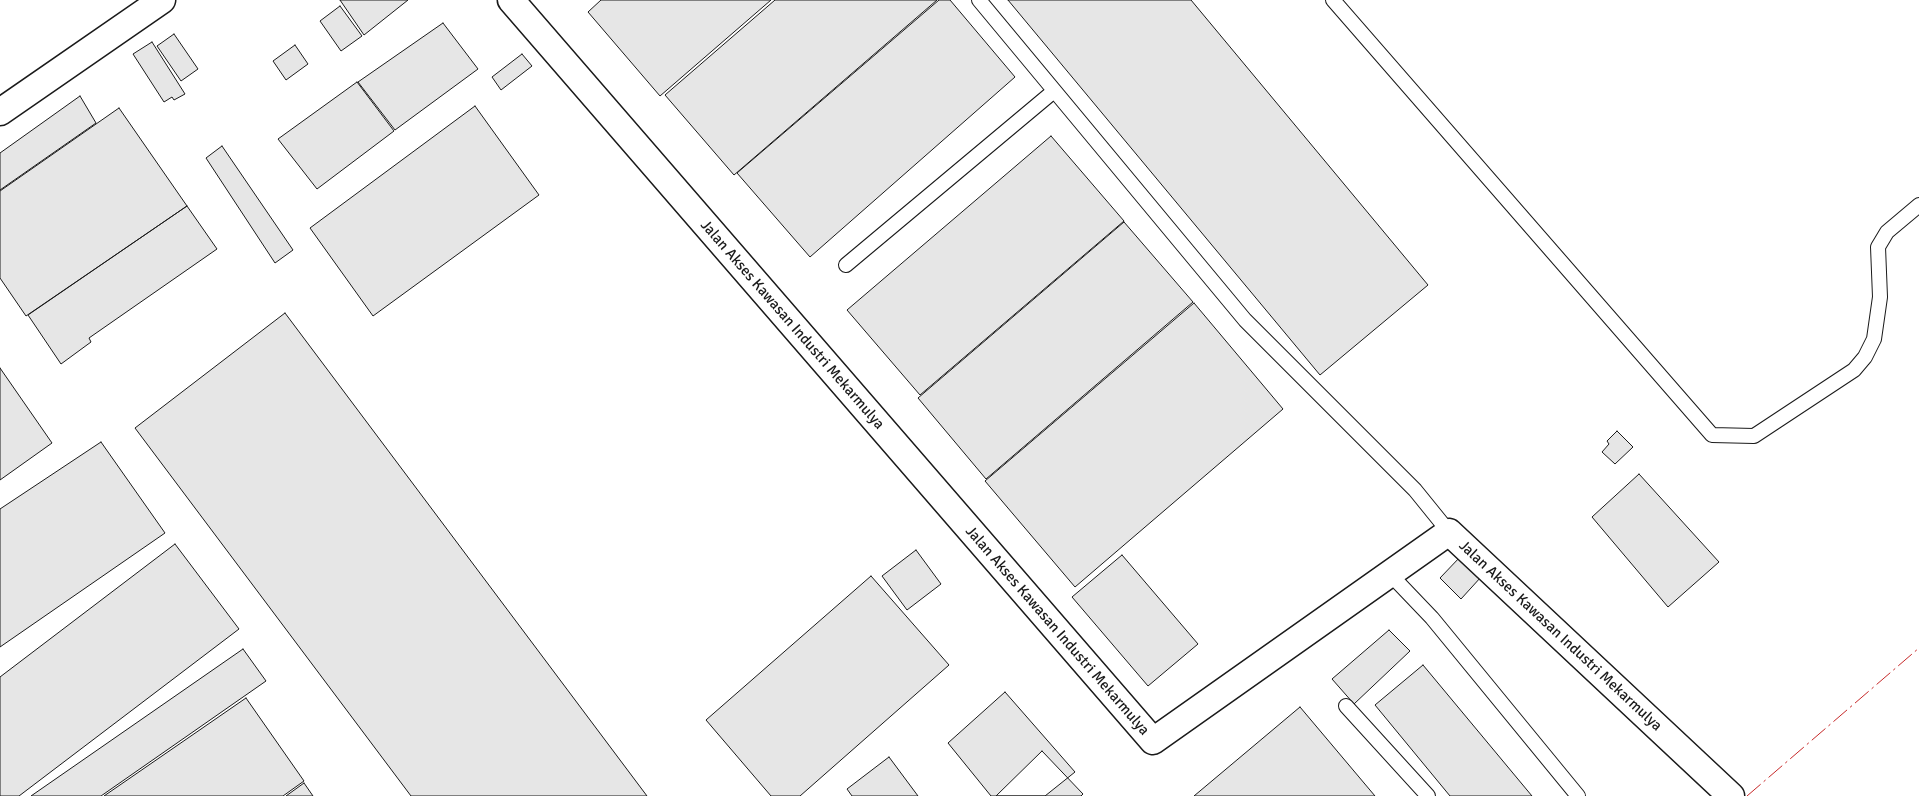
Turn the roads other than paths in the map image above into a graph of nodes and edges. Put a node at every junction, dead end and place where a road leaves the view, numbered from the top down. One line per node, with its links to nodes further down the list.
1 (162, 0): 6 (street)
2 (511, 0): 10 (street, Jalan Akses Kawasan Industri Mekarmulya)
3 (979, 0): 5 (lane)
4 (1333, 0): 7 (lane)
5 (1054, 91): 8 (lane); 9 (lane)
6 (0, 112)
7 (1919, 205)
8 (846, 265)
9 (1448, 532): 10 (street, Jalan Akses Kawasan Industri Mekarmulya); 14 (street, Jalan Akses Kawasan Industri Mekarmulya)
10 (1389, 573): 13 (lane)
11 (1346, 706): 12 (lane)
12 (1428, 796)
13 (1578, 796)
14 (1731, 796)

